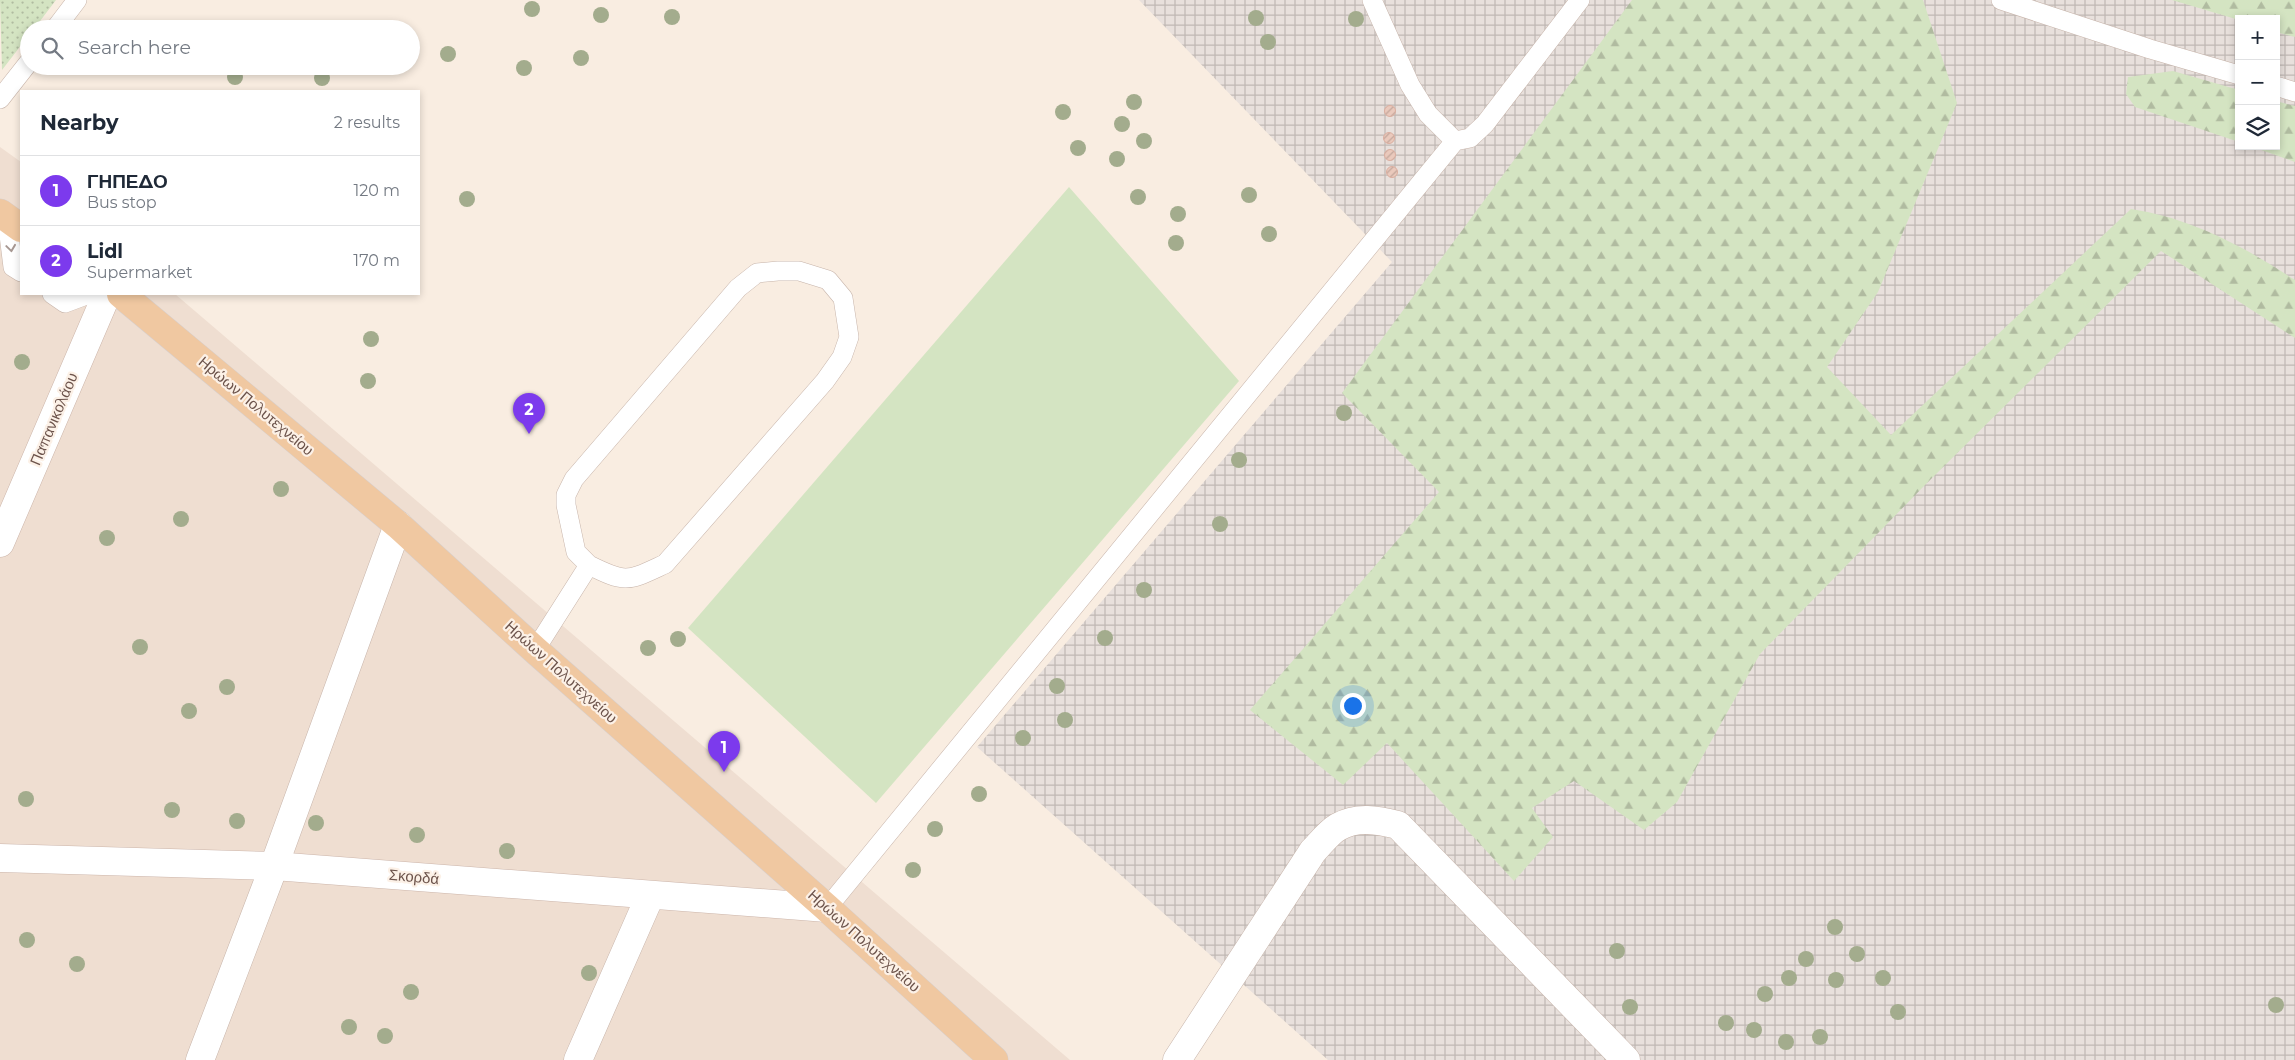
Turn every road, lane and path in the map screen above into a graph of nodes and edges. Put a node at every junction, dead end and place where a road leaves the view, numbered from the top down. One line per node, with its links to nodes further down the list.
1 (77, 0): 5 (lane)
2 (1372, 0): 11 (lane)
3 (1580, 0): 11 (lane)
4 (2001, 0): 7 (lane)
5 (62, 20)
6 (20, 73): 10 (lane)
7 (2235, 74)
8 (2280, 87): 9 (lane)
9 (2295, 92)
10 (0, 99)
11 (1455, 141): 25 (lane)
12 (9, 220): 13 (lane, one-way to 13)
13 (20, 271)
14 (53, 295): 15 (lane)
15 (86, 295)
16 (107, 295): 19 (street, Παπανικολάου)
17 (121, 295): 18 (main road, Ηρώων Πολυτεχνείου)
18 (398, 525): 21 (main road, Ηρώων Πολυτεχνείου); 23 (street)
19 (0, 543)
20 (589, 565): 20 (lane); 21 (lane)
21 (535, 650): 25 (main road, Ηρώων Πολυτεχνείου)
22 (0, 858): 23 (street, Σκορδά)
23 (274, 866): 24 (street, Σκορδά); 26 (street)
24 (650, 896): 25 (street, Σκορδά); 27 (street)
25 (827, 908): 28 (main road, Ηρώων Πολυτεχνείου)
26 (200, 1060)
27 (578, 1060)
28 (994, 1060)
29 (1177, 1060): 30 (street)
30 (1626, 1060)

